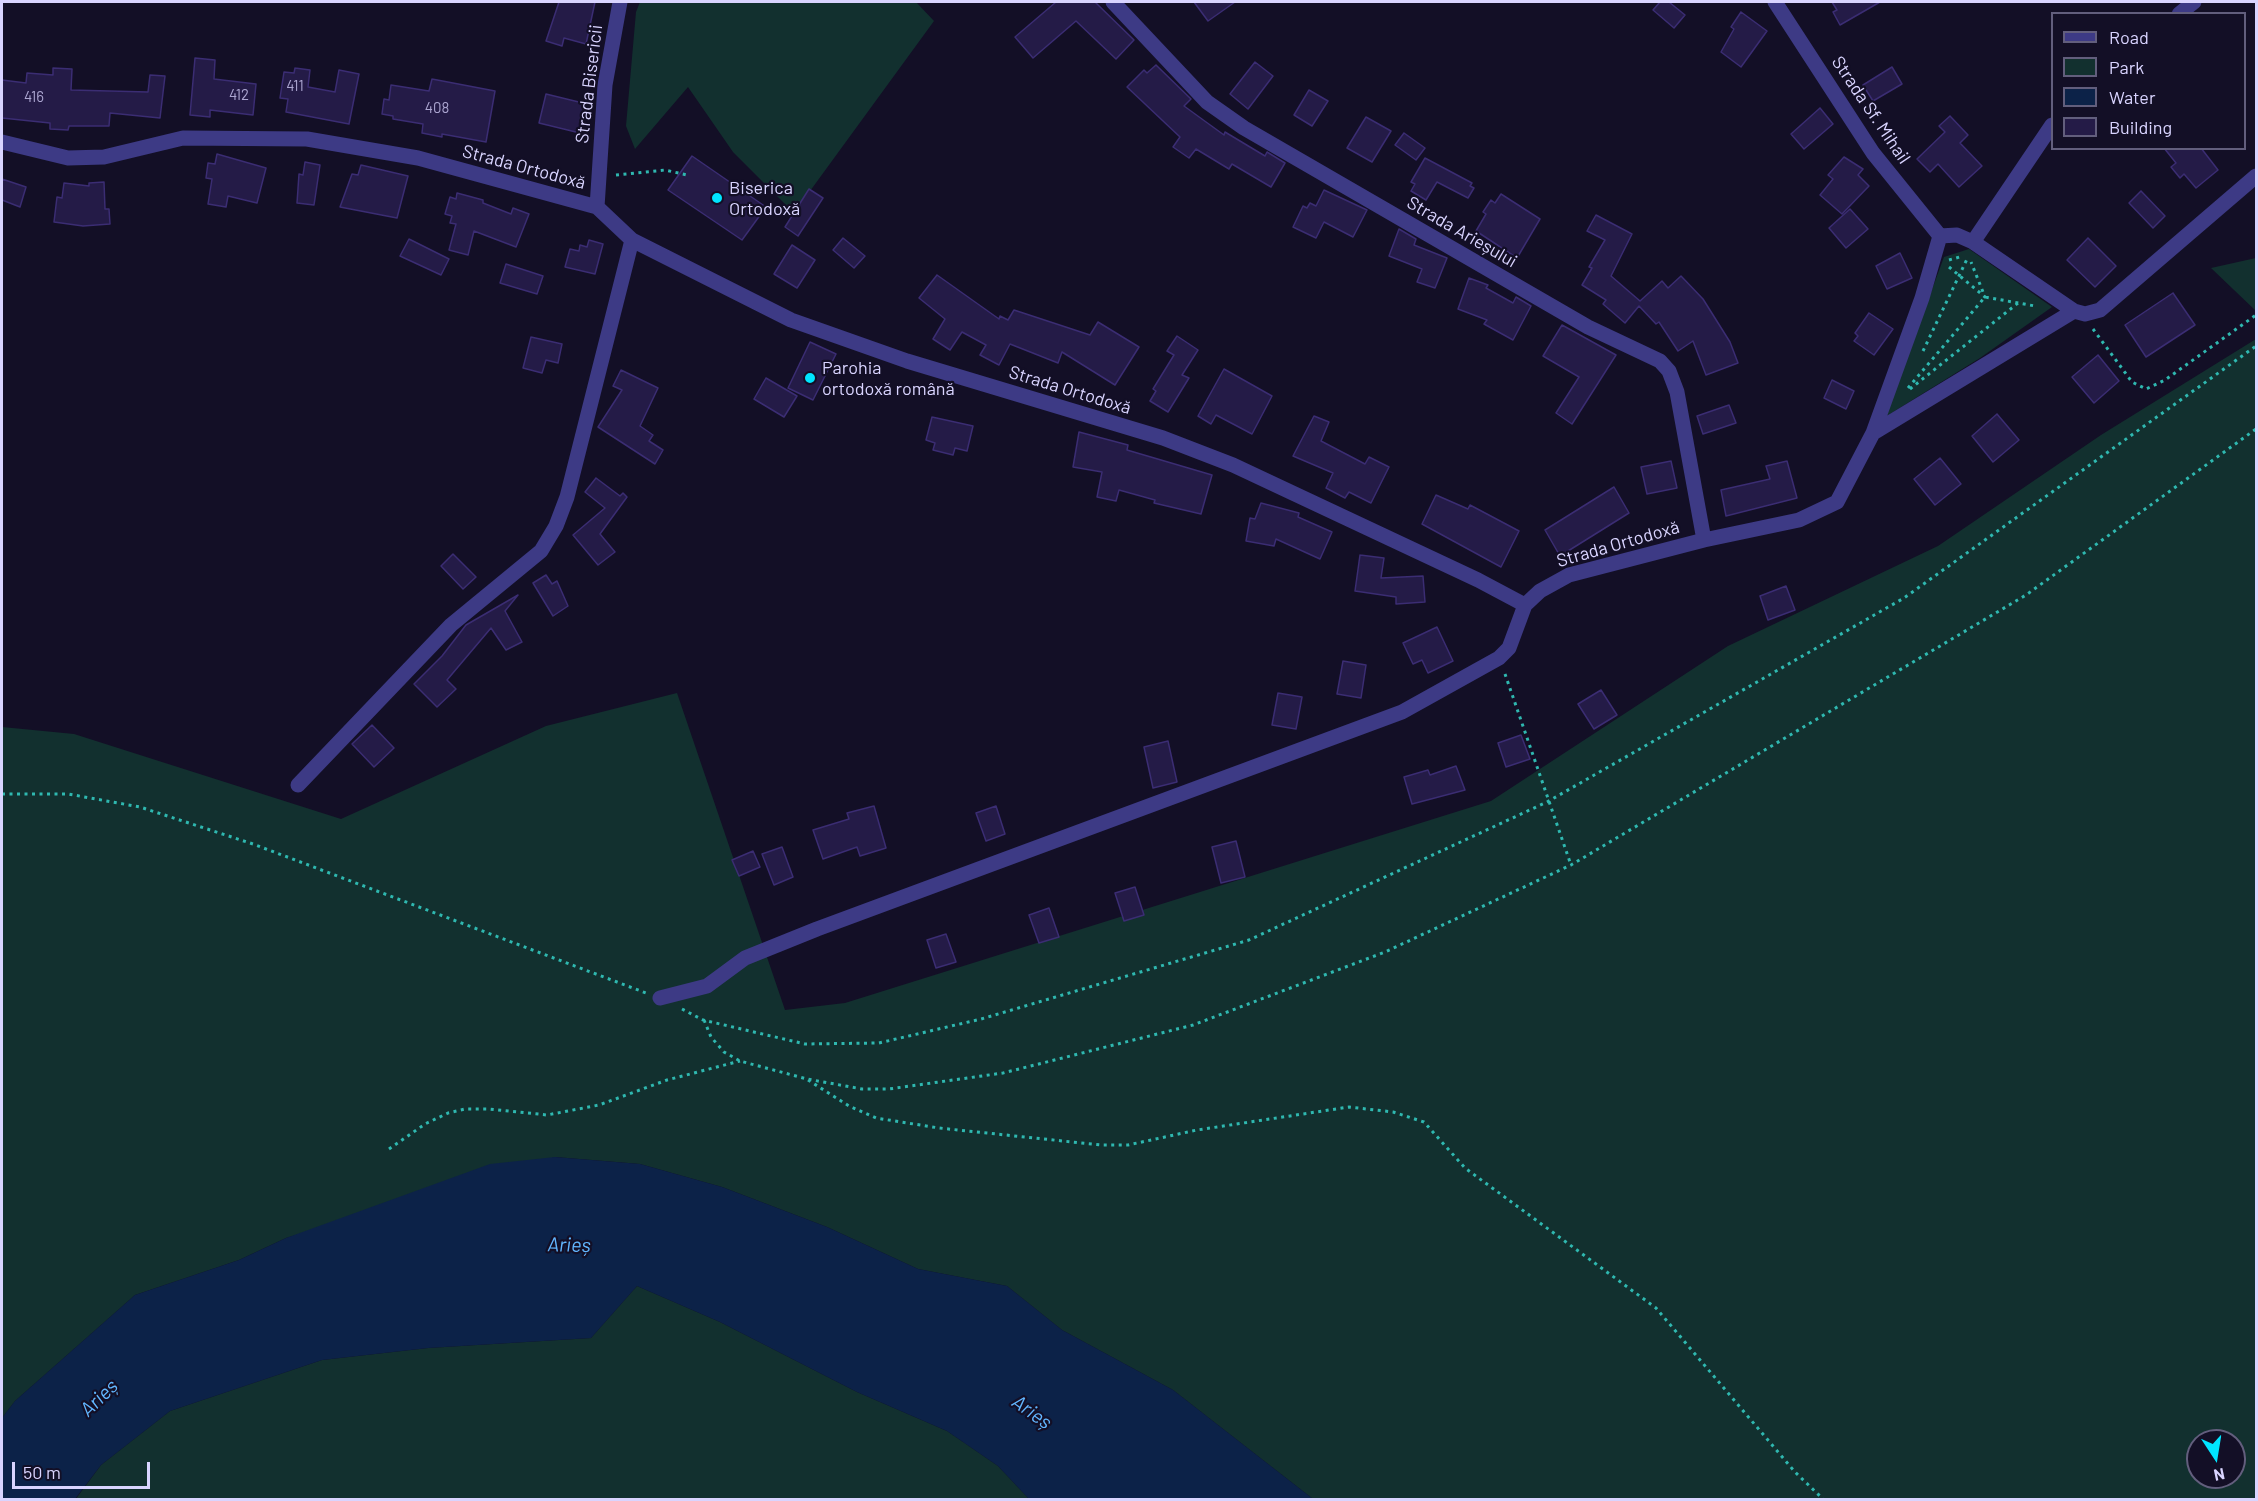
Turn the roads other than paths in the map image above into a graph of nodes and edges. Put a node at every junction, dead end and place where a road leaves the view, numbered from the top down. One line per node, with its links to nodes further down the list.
1 (620, 2): 9 (street, Strada Bisericii)
2 (1113, 2): 15 (street, Strada Arieșului)
3 (1776, 2): 10 (street, Strada Sf. Mihail)
4 (2194, 2): 5 (street)
5 (2182, 12)
6 (2051, 127): 12 (street)
7 (2, 142): 9 (street, Strada Ortodoxă)
8 (2256, 176): 13 (street)
9 (597, 207): 11 (street, Strada Ortodoxă)
10 (1940, 236): 12 (street); 14 (street, Strada Ortodoxă)
11 (632, 240): 16 (street, Strada Ortodoxă); 17 (street)
12 (1971, 248): 13 (street)
13 (2080, 313): 14 (street)
14 (1873, 433): 15 (street, Strada Ortodoxă)
15 (1704, 540): 16 (street, Strada Ortodoxă)
16 (1525, 606): 18 (street)
17 (297, 785)
18 (660, 998)

